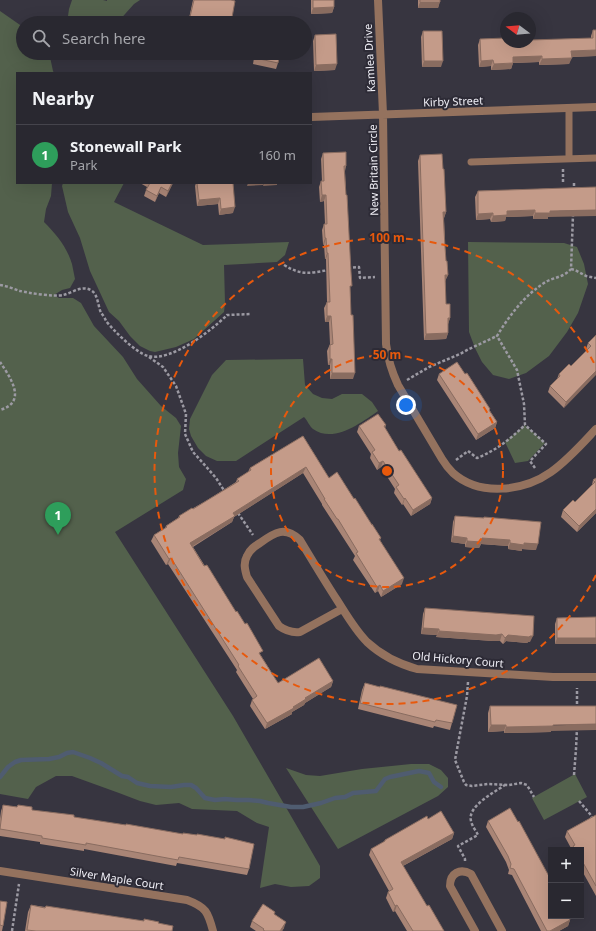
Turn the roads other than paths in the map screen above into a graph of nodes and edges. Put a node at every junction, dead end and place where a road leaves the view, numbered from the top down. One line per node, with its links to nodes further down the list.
1 (378, 0): 4 (street, Kamlea Drive)
2 (596, 107): 3 (street, Kirby Street)
3 (569, 108): 4 (street, Kirby Street); 7 (lane)
4 (383, 114): 5 (street, Kirby Street); 9 (street, New Britain Circle)
5 (312, 117)
6 (596, 158): 7 (lane)
7 (569, 159): 8 (lane)
8 (471, 162)
9 (596, 429)
10 (342, 609): 10 (street, Old Hickory Court); 11 (street, Old Hickory Court)
11 (596, 677)
12 (0, 871): 13 (street, Silver Maple Court)
13 (213, 931)
14 (475, 931): 15 (street)
15 (502, 931)

